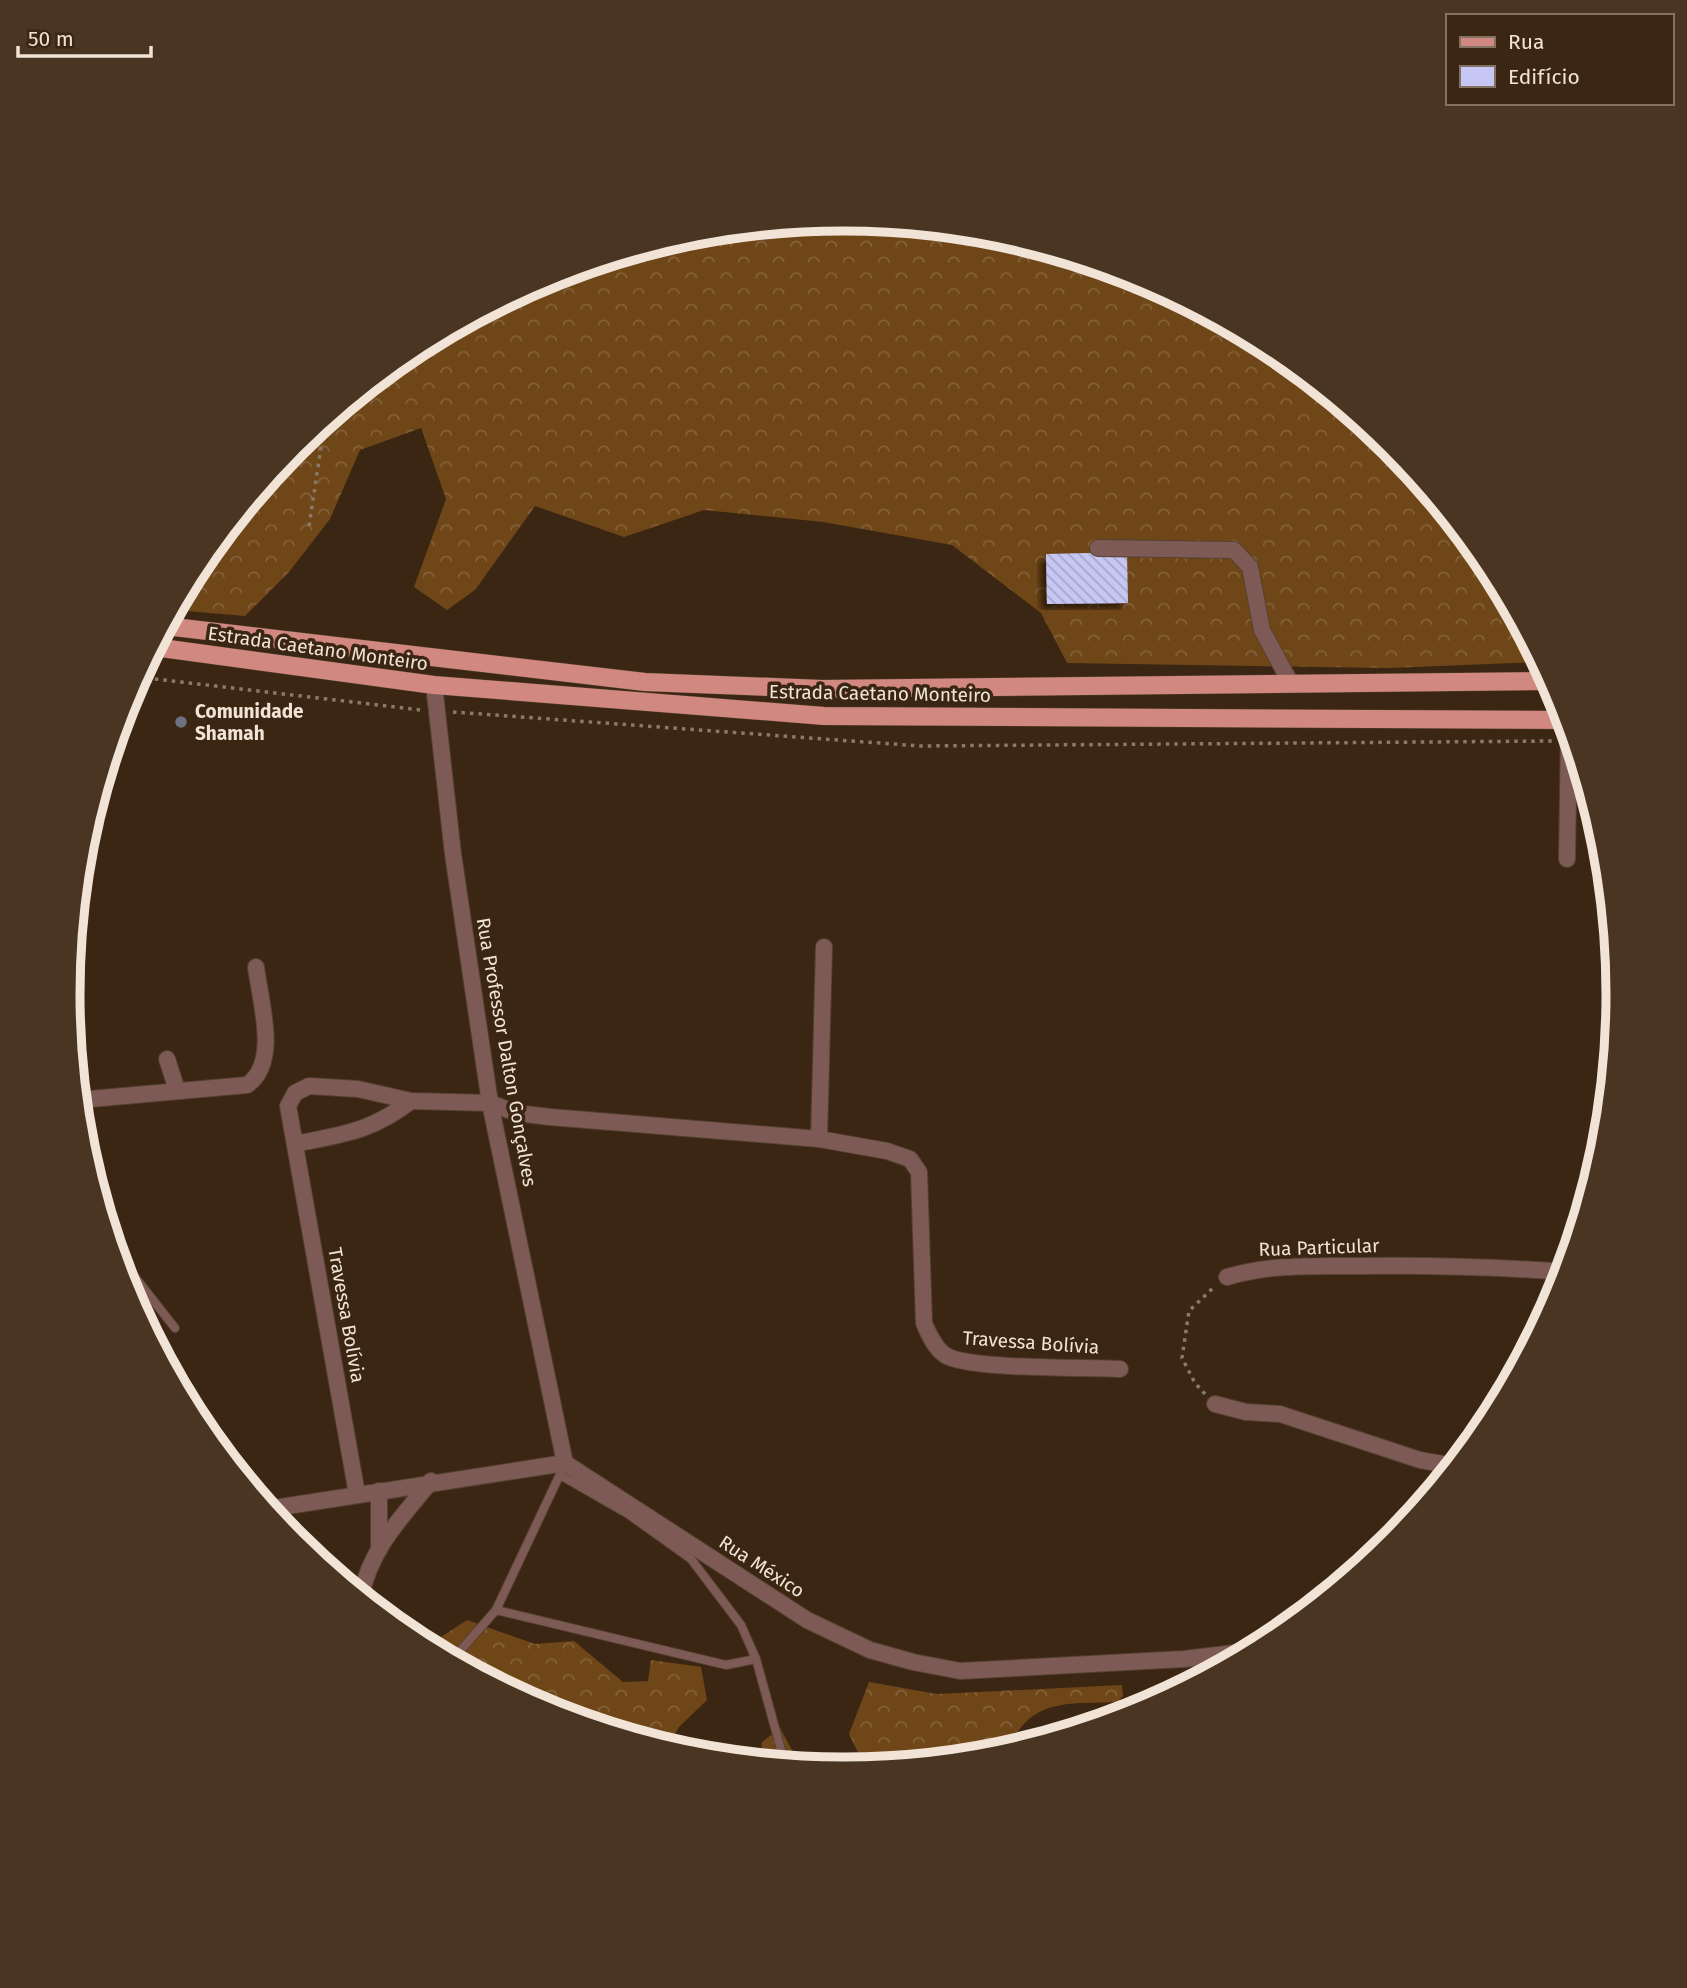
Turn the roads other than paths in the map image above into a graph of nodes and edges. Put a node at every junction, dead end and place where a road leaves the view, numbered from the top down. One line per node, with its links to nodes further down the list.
1 (1098, 548): 5 (street)
2 (175, 627): 5 (main road, Estrada Caetano Monteiro)
3 (164, 648): 6 (main road, Estrada Caetano Monteiro)
4 (1539, 681): 5 (main road, Estrada Caetano Monteiro)
5 (1290, 682)
6 (434, 685): 7 (main road, Estrada Caetano Monteiro); 16 (street, Rua Professor Dalton Gonçalves)
7 (1555, 720)
8 (1573, 771): 9 (street)
9 (1567, 859)
10 (824, 947): 17 (street)
11 (256, 967): 13 (street)
12 (167, 1059): 13 (street)
13 (177, 1090): 14 (street)
14 (88, 1099)
15 (411, 1101): 16 (street, Travessa Bolívia); 18 (street); 18 (street, Travessa Bolívia)
16 (490, 1103): 17 (street, Travessa Bolívia); 26 (street, Rua Professor Dalton Gonçalves)
17 (819, 1139): 23 (street, Travessa Bolívia)
18 (295, 1144): 29 (street, Travessa Bolívia)
19 (1554, 1271): 21 (street, Rua Particular)
20 (134, 1274): 22 (lane)
21 (1227, 1277)
22 (175, 1328)
23 (1120, 1369)
24 (1215, 1404): 25 (street)
25 (1444, 1464)
26 (563, 1469): 27 (street); 33 (lane); 35 (street, Rua México); 36 (lane)
27 (432, 1481): 28 (street); 31 (street)
28 (379, 1491): 29 (street); 31 (street)
29 (357, 1494): 30 (street)
30 (279, 1507)
31 (379, 1546): 32 (street)
32 (363, 1586)
33 (496, 1610): 34 (lane); 36 (lane)
34 (458, 1653)
35 (1227, 1654)
36 (756, 1659): 37 (lane)
37 (782, 1754)

